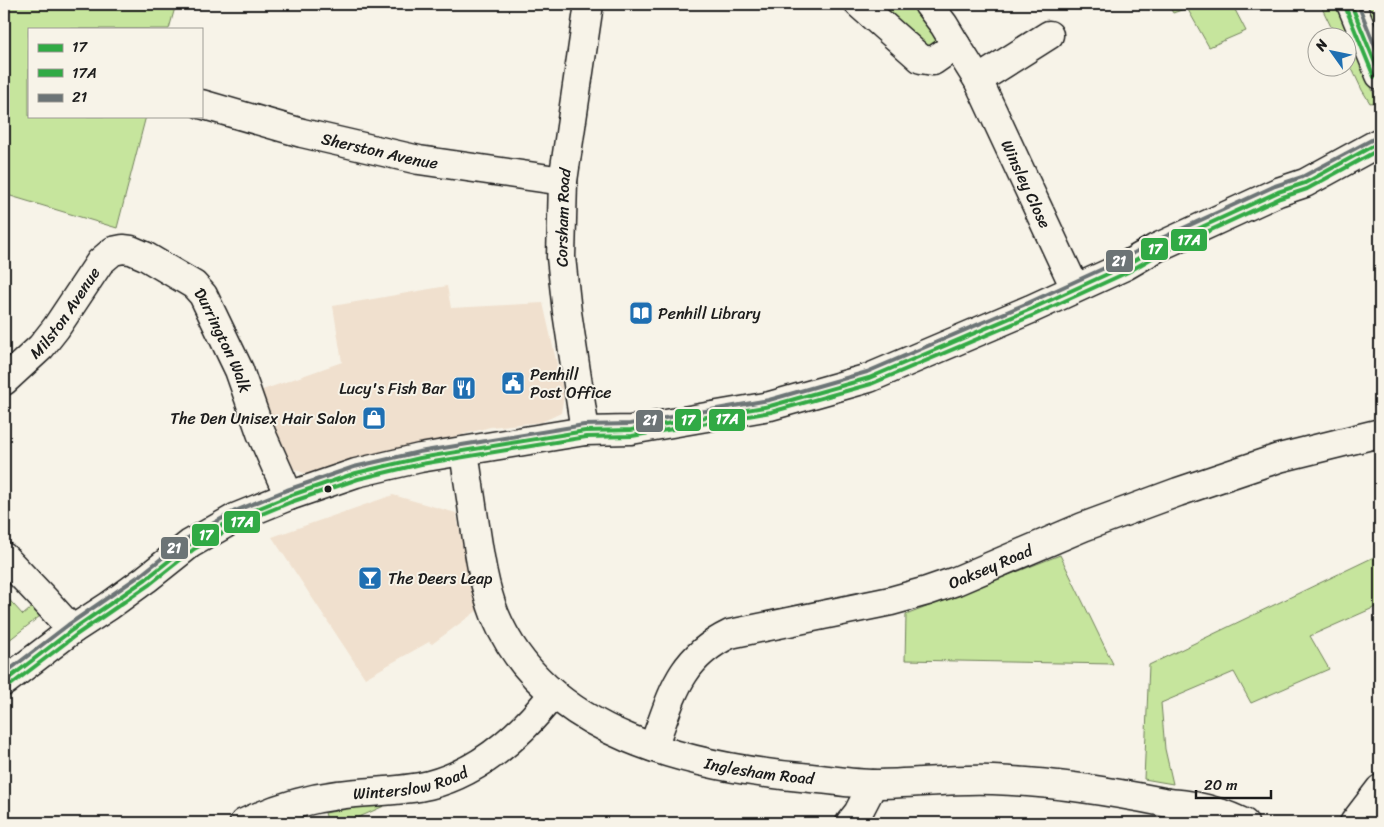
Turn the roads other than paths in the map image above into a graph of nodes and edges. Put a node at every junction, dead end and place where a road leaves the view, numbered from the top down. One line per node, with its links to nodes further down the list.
1 (588, 4): 11 (street, Corsham Road)
2 (859, 4): 6 (street)
3 (928, 4): 6 (street, Winsley Close)
4 (1351, 4): 7 (street)
5 (1049, 35): 8 (street)
6 (956, 44): 8 (street, Winsley Close)
7 (1380, 75)
8 (978, 80): 13 (street, Winsley Close)
9 (202, 104): 11 (street, Sherston Avenue)
10 (1380, 142): 13 (street)
11 (563, 181): 15 (street, Corsham Road)
12 (100, 262): 14 (street, Milston Avenue); 18 (street, Durrington Walk)
13 (1075, 288): 15 (street)
14 (4, 380)
15 (585, 431): 17 (street)
16 (1380, 434): 23 (street, Oaksey Road)
17 (464, 451): 18 (street); 22 (street, Inglesham Road)
18 (289, 496): 20 (street)
19 (4, 558): 20 (street)
20 (72, 630): 21 (street)
21 (4, 682)
22 (553, 694): 23 (street, Inglesham Road); 26 (street, Winterslow Road)
23 (653, 747): 24 (street, Inglesham Road)
24 (873, 784): 27 (street); 28 (street, Inglesham Road)
25 (1380, 789): 29 (street)
26 (244, 823)
27 (850, 823)
28 (1244, 823)
29 (1354, 823)

